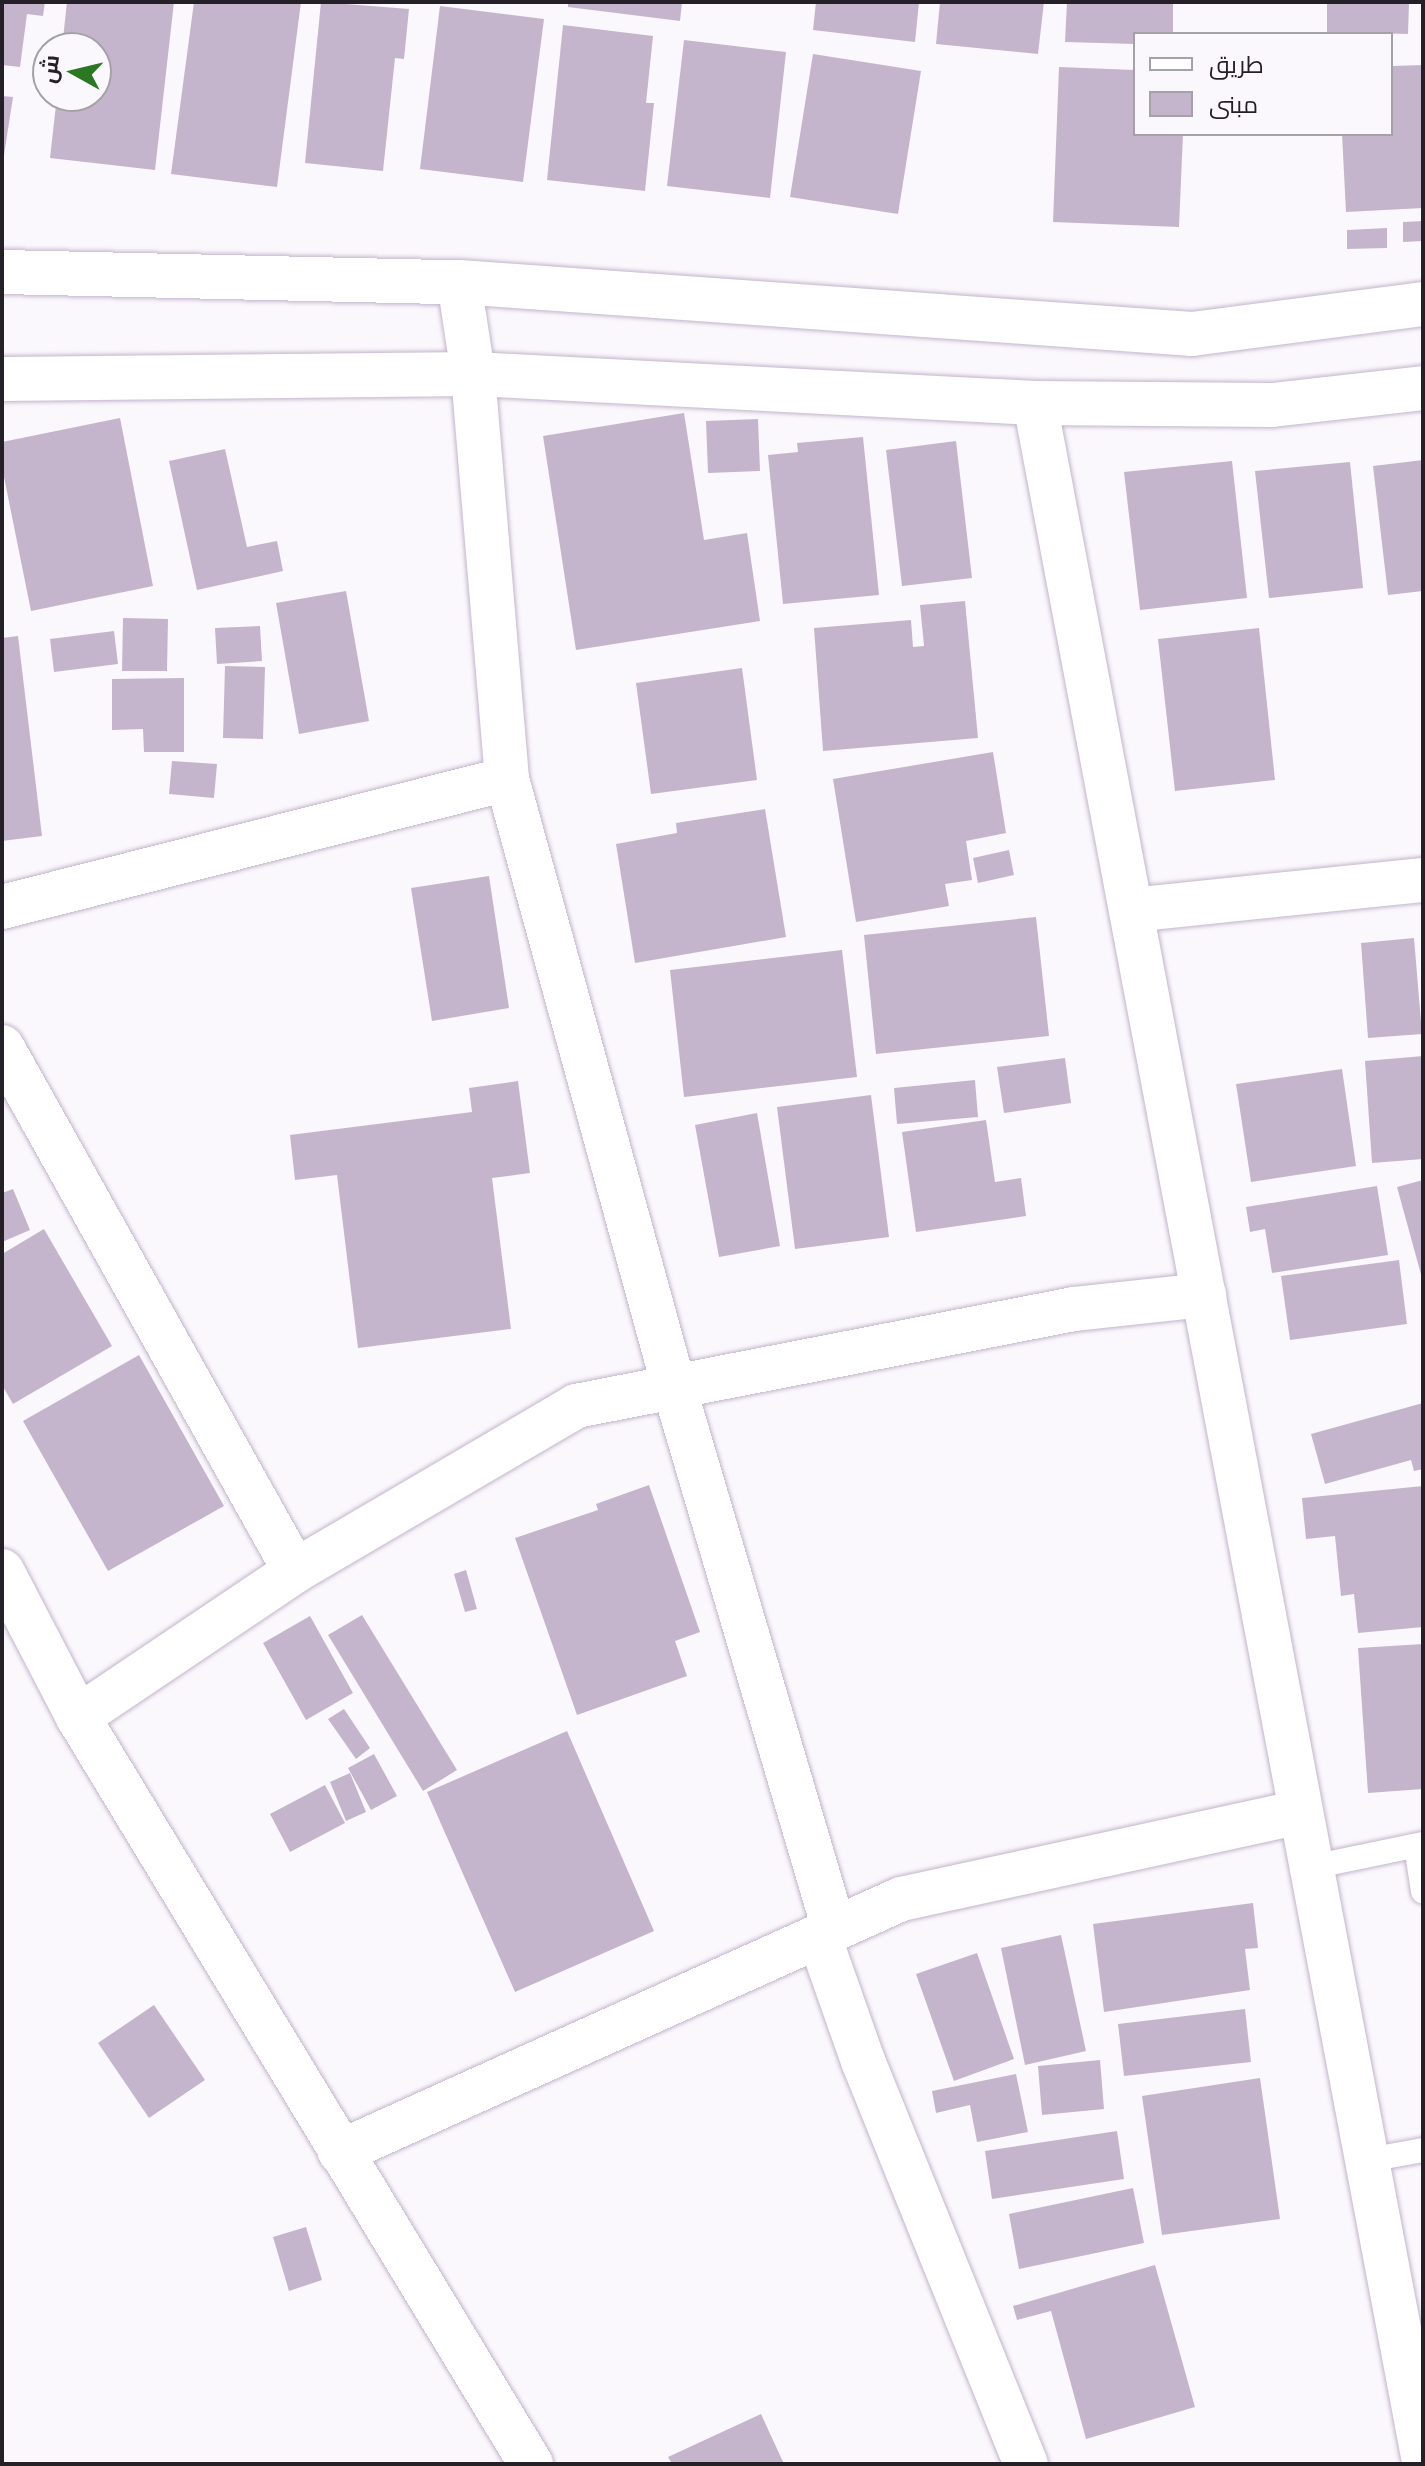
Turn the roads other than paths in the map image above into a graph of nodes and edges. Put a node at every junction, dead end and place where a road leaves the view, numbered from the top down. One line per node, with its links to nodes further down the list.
1 (2, 272): 2 (street)
2 (459, 282): 3 (street); 4 (street)
3 (1423, 304)
4 (473, 374): 5 (street); 7 (street); 8 (street)
5 (2, 379)
6 (1423, 388): 7 (street)
7 (1035, 403): 11 (street)
8 (507, 779): 10 (street); 14 (street)
9 (1423, 880): 11 (street)
10 (2, 907)
11 (1131, 910): 13 (street)
12 (2, 1047): 16 (street)
13 (1204, 1295): 14 (street); 18 (street)
14 (674, 1387): 16 (street); 22 (street)
15 (2, 1571): 17 (street)
16 (295, 1571): 17 (street)
17 (78, 1717): 24 (street)
18 (1301, 1812): 20 (street); 22 (street)
19 (1419, 1845): 20 (lane); 21 (lane)
20 (1312, 1867): 25 (street)
21 (1423, 1891)
22 (826, 1933): 24 (street); 28 (street)
23 (1423, 2150): 25 (lane)
24 (340, 2152): 27 (street)
25 (1368, 2160): 26 (street)
26 (1423, 2456)
27 (531, 2464)
28 (1026, 2464)

